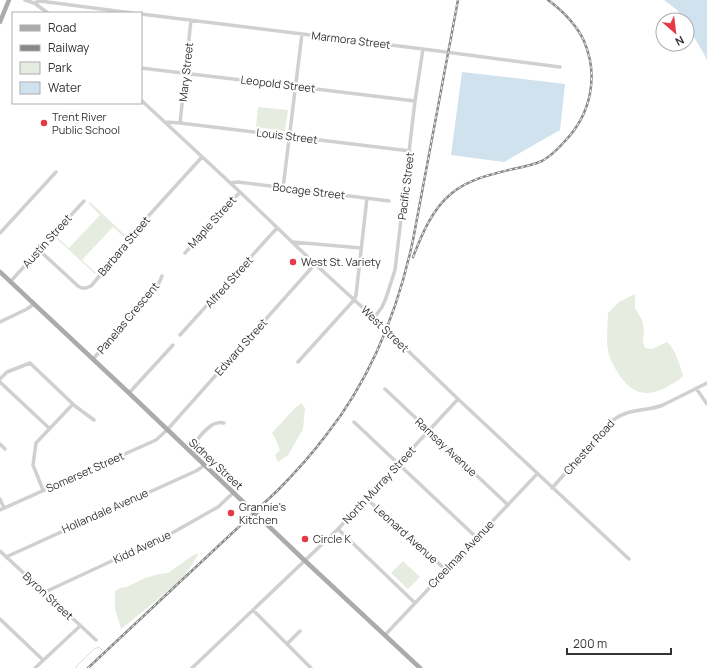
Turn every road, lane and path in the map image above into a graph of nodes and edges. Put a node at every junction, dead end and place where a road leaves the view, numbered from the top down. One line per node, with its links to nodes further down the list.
1 (9, 0): 10 (main road)
2 (25, 0): 3 (street)
3 (34, 3): 4 (street); 5 (street)
4 (91, 8): 6 (street); 7 (street)
5 (47, 12)
6 (90, 12)
7 (124, 12)
8 (142, 14): 9 (street, Marmora Street)
9 (191, 20): 11 (street, Marmora Street); 15 (street, Mary Street)
10 (0, 22)
11 (302, 34): 12 (street, Marmora Street); 16 (street)
12 (422, 49): 13 (street, Marmora Street); 18 (street, Pacific Street)
13 (560, 67)
14 (142, 68): 15 (street, Leopold Street)
15 (186, 73): 16 (street, Leopold Street); 20 (street, Mary Street)
16 (296, 86): 18 (street, Leopold Street); 22 (street)
17 (142, 101): 19 (street, West Street)
18 (415, 101): 23 (street, Pacific Street)
19 (165, 122): 20 (street, Louis Street); 21 (street, West Street)
20 (180, 123): 21 (street); 22 (street, Louis Street)
21 (175, 132): 24 (street, West Street)
22 (289, 137): 23 (street, Louis Street); 27 (street)
23 (410, 151): 44 (street, Pacific Street)
24 (202, 157): 26 (street, West Street); 36 (street, Barbara Street)
25 (56, 172): 33 (street)
26 (230, 183): 27 (street, Bocage Street); 28 (street, West Street)
27 (283, 188): 29 (street, Bocage Street)
28 (240, 192): 32 (street, West Street); 37 (street, Maple Street)
29 (368, 198): 31 (street, Bocage Street); 35 (street)
30 (84, 201): 36 (street, Austin Street)
31 (389, 201)
32 (277, 228): 34 (street, West Street); 46 (street, Alfred Street)
33 (0, 233)
34 (293, 242): 35 (street); 38 (street, West Street)
35 (361, 248): 42 (street)
36 (39, 250): 41 (street, Austin Street)
37 (185, 253)
38 (315, 264): 42 (street, West Street); 62 (street, Edward Street)
39 (0, 272): 41 (main road, Sidney Street)
40 (162, 276): 48 (street, Panelas Crescent)
41 (10, 282): 43 (main road, Sidney Street)
42 (354, 300): 44 (street, West Street); 49 (street)
43 (34, 304): 45 (street); 48 (main road, Sidney Street)
44 (374, 318): 55 (street, West Street)
45 (0, 322)
46 (180, 335)
47 (173, 345): 54 (street)
48 (93, 359): 54 (main road, Sidney Street)
49 (298, 362)
50 (0, 380): 56 (street); 61 (street)
51 (707, 383): 52 (street, Chester Road)
52 (696, 388): 57 (street); 70 (street, Chester Road)
53 (385, 389): 63 (street, Ramsay Avenue)
54 (129, 393): 62 (main road, Sidney Street)
55 (458, 399): 63 (street, North Murray Street); 69 (street, West Street)
56 (73, 404): 58 (street); 61 (street)
57 (707, 404)
58 (94, 420)
59 (354, 422): 67 (street)
60 (224, 423): 66 (street)
61 (49, 428): 71 (street)
62 (167, 430): 66 (main road, Sidney Street); 71 (street, Somerset Street)
63 (429, 431): 67 (street, North Murray Street); 75 (street, Ramsay Avenue)
64 (0, 444): 65 (street)
65 (5, 449)
66 (189, 450): 68 (main road, Sidney Street)
67 (398, 464): 74 (street, North Murray Street); 78 (street)
68 (205, 465): 72 (main road, Sidney Street); 80 (street, Hollandale Avenue)
69 (537, 474): 70 (street, West Street); 75 (street, Creelman Avenue)
70 (552, 488): 81 (street, West Street)
71 (43, 490): 76 (street, Somerset Street)
72 (234, 492): 82 (main road, Sidney Street); 84 (street, Kidd Avenue)
73 (0, 499): 76 (street)
74 (367, 499): 77 (street, North Murray Street); 83 (street, Leonard Avenue)
75 (508, 506): 78 (street, Creelman Avenue)
76 (2, 509)
77 (338, 529): 82 (street, North Murray Street); 85 (street)
78 (477, 538): 83 (street, Creelman Avenue)
79 (0, 551): 80 (street, Byron Street)
80 (6, 557): 84 (street, Byron Street)
81 (629, 559)
82 (305, 561): 86 (street, North Murray Street); 90 (main road, Sidney Street)
83 (446, 570): 85 (street, Creelman Avenue)
84 (44, 592): 88 (street, Byron Street)
85 (415, 603): 90 (street, Creelman Avenue)
86 (253, 610): 92 (street); 95 (street, North Murray Street)
87 (0, 619): 93 (street)
88 (80, 626): 91 (street, Byron Street); 93 (street)
89 (300, 631): 92 (street)
90 (385, 635): 97 (main road, Sidney Street)
91 (96, 640)
92 (287, 644): 96 (street)
93 (43, 660): 94 (street)
94 (35, 668)
95 (192, 668)
96 (311, 668)
97 (420, 668)

